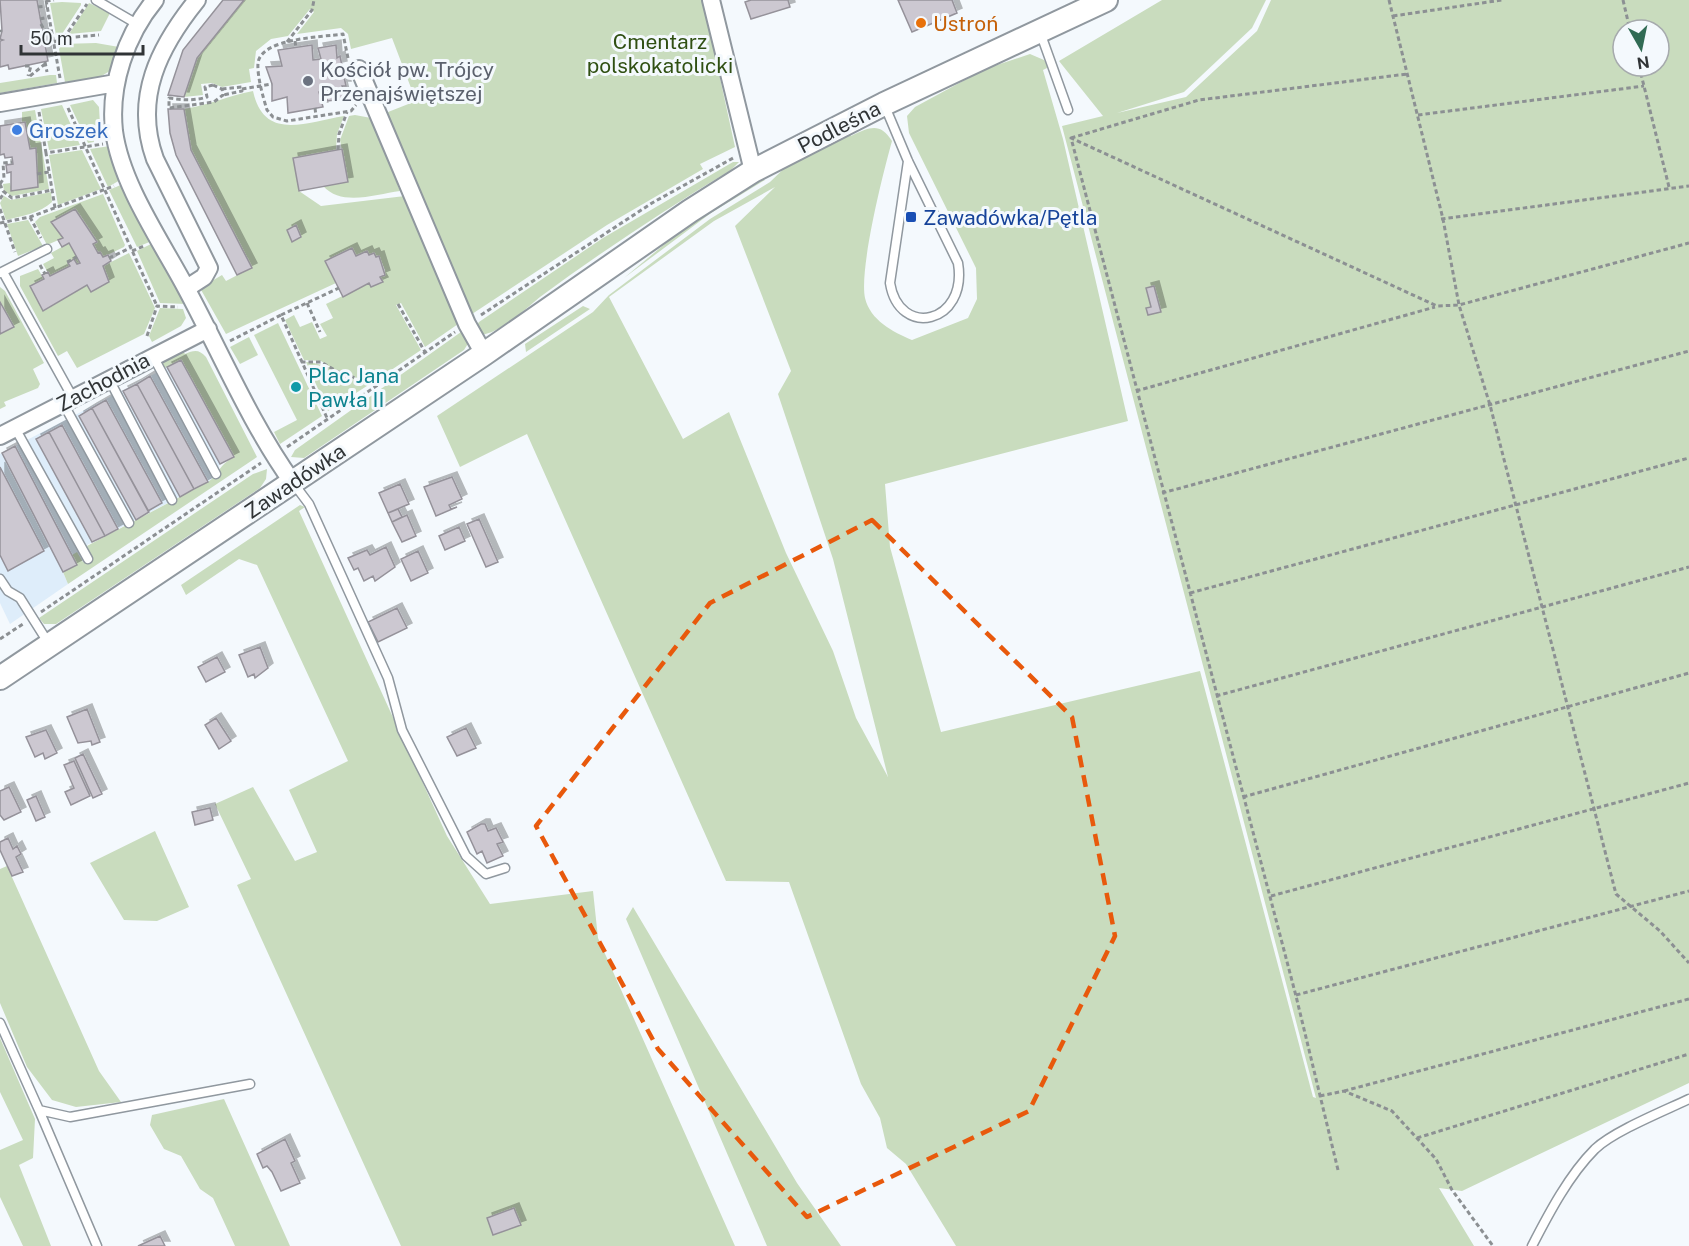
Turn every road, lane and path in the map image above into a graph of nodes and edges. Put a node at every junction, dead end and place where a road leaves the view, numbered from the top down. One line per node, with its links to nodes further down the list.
1 (54, 0): 12 (path)
2 (90, 0): 23 (path)
3 (96, 0): 19 (lane)
4 (155, 0): 19 (street)
5 (197, 0): 87 (street)
6 (314, 0): 26 (path)
7 (711, 0): 62 (street)
8 (1106, 0): 21 (main road, Podleśna)
9 (1389, 0): 14 (path)
10 (1502, 0): 14 (path)
11 (1623, 0): 16 (path)
12 (46, 2): 13 (path); 15 (path)
13 (38, 7)
14 (1393, 16): 31 (path)
15 (49, 17): 17 (path); 20 (path)
16 (1627, 18)
17 (40, 19)
18 (41, 24): 20 (path)
19 (137, 24): 34 (street)
20 (51, 30): 25 (path)
21 (1040, 32): 47 (main road, Podleśna); 51 (lane)
22 (99, 35): 23 (path)
23 (64, 38): 25 (path)
24 (295, 41): 26 (path); 27 (path); 29 (path)
25 (54, 42): 32 (path)
26 (287, 42): 36 (path)
27 (296, 48)
28 (24, 66): 30 (path)
29 (354, 66): 96 (street)
30 (47, 72)
31 (1407, 74): 53 (path); 55 (path)
32 (59, 75)
33 (1642, 78): 37 (path)
34 (116, 83): 45 (street); 87 (street)
35 (272, 84): 36 (path)
36 (262, 86): 40 (path); 54 (path)
37 (1644, 86): 53 (path); 67 (path)
38 (230, 88): 39 (path); 40 (path); 41 (path)
39 (222, 89): 42 (path); 43 (path)
40 (242, 89): 41 (path)
41 (231, 94): 42 (path)
42 (223, 95): 46 (path)
43 (207, 97): 46 (path); 46 (path)
44 (65, 102): 57 (path)
45 (0, 103)
46 (208, 103)
47 (884, 104): 60 (lane); 62 (main road, Podleśna)
48 (356, 105): 52 (path)
49 (38, 108): 59 (path)
50 (315, 108): 54 (path)
51 (1068, 110)
52 (347, 112): 54 (path); 58 (path)
53 (1418, 115): 75 (path)
54 (316, 116)
55 (1071, 138): 93 (path); 108 (path)
56 (107, 144): 57 (path)
57 (84, 147): 59 (path); 69 (path)
58 (338, 150)
59 (46, 153): 63 (path)
60 (908, 160): 60 (lane)
61 (12, 162): 65 (path)
62 (746, 163): 86 (main road, Podleśna); 96 (path)
63 (49, 172): 64 (path); 68 (path)
64 (37, 174)
65 (0, 184): 70 (path)
66 (1689, 186): 67 (path)
67 (1669, 187): 75 (path)
68 (52, 190): 70 (path); 72 (path)
69 (104, 190): 72 (path); 78 (path)
70 (4, 193): 71 (path)
71 (0, 199)
72 (55, 208): 74 (path)
73 (0, 209): 76 (path)
74 (30, 217): 76 (path); 79 (path)
75 (1442, 219): 91 (path)
76 (2, 223): 83 (path)
77 (1689, 243): 91 (path)
78 (130, 248): 81 (path); 92 (path)
79 (47, 249): 83 (lane); 85 (path)
80 (77, 257): 82 (path)
81 (109, 258)
82 (67, 262)
83 (19, 264): 84 (lane)
84 (2, 272): 109 (lane)
85 (45, 274)
86 (589, 282): 103 (main road, Zawadówka)
87 (187, 288): 97 (street)
88 (339, 288): 89 (path)
89 (307, 303): 95 (path); 98 (path)
90 (398, 304): 102 (path)
91 (1459, 305): 93 (path); 110 (path)
92 (157, 306): 94 (path); 99 (path)
93 (1437, 306): 108 (path)
94 (185, 308)
95 (281, 315): 100 (path); 105 (path)
96 (467, 324): 102 (path); 103 (street)
97 (208, 329): 104 (street, Zachodnia); 114 (street)
98 (320, 332)
99 (147, 336)
100 (226, 343)
101 (1689, 351): 110 (path)
102 (425, 352): 107 (path)
103 (484, 354): 117 (main road, Zawadówka)
104 (153, 355): 106 (street, Zachodnia); 116 (lane)
105 (301, 362): 107 (path); 111 (path)
106 (109, 379): 109 (street, Zachodnia); 119 (lane)
107 (376, 385): 111 (path)
108 (1136, 391): 118 (path)
109 (68, 400): 112 (street, Zachodnia); 121 (lane)
110 (1490, 405): 118 (path); 120 (path)
111 (327, 418): 114 (path)
112 (15, 428): 113 (street, Zachodnia); 122 (lane)
113 (0, 436)
114 (273, 455): 117 (street); 127 (path)
115 (1689, 458): 120 (path)
116 (216, 474)
117 (293, 483): 129 (main road, Zawadówka); 137 (lane)
118 (1162, 493): 125 (path)
119 (172, 500)
120 (1516, 506): 125 (path); 126 (path)
121 (129, 523)
122 (88, 559)
123 (1689, 567): 126 (path)
124 (0, 579): 127 (lane)
125 (1189, 593): 132 (path)
126 (1542, 606): 132 (path); 133 (path)
127 (32, 617): 128 (path); 129 (lane)
128 (0, 639)
129 (50, 645): 131 (main road, Zawadówka)
130 (1689, 674): 133 (path)
131 (0, 678)
132 (1216, 696): 135 (path)
133 (1568, 707): 135 (path); 136 (path)
134 (1689, 783): 136 (path)
135 (1243, 797): 139 (path)
136 (1593, 808): 139 (path); 140 (path)
137 (505, 868)
138 (1689, 891): 140 (path)
139 (1270, 896): 142 (path)
140 (1631, 907): 141 (path); 142 (path)
141 (1689, 963)
142 (1296, 996): 148 (path)
143 (1689, 999): 147 (path)
144 (0, 1023): 150 (lane)
145 (1689, 1054): 151 (path)
146 (250, 1084): 150 (lane)
147 (1344, 1091): 148 (path); 151 (path)
148 (1320, 1096): 152 (path)
149 (1689, 1099): 155 (lane)
150 (39, 1110): 153 (lane)
151 (1417, 1138): 154 (path)
152 (1338, 1170)
153 (97, 1246)
154 (1493, 1246)
155 (1532, 1246)

